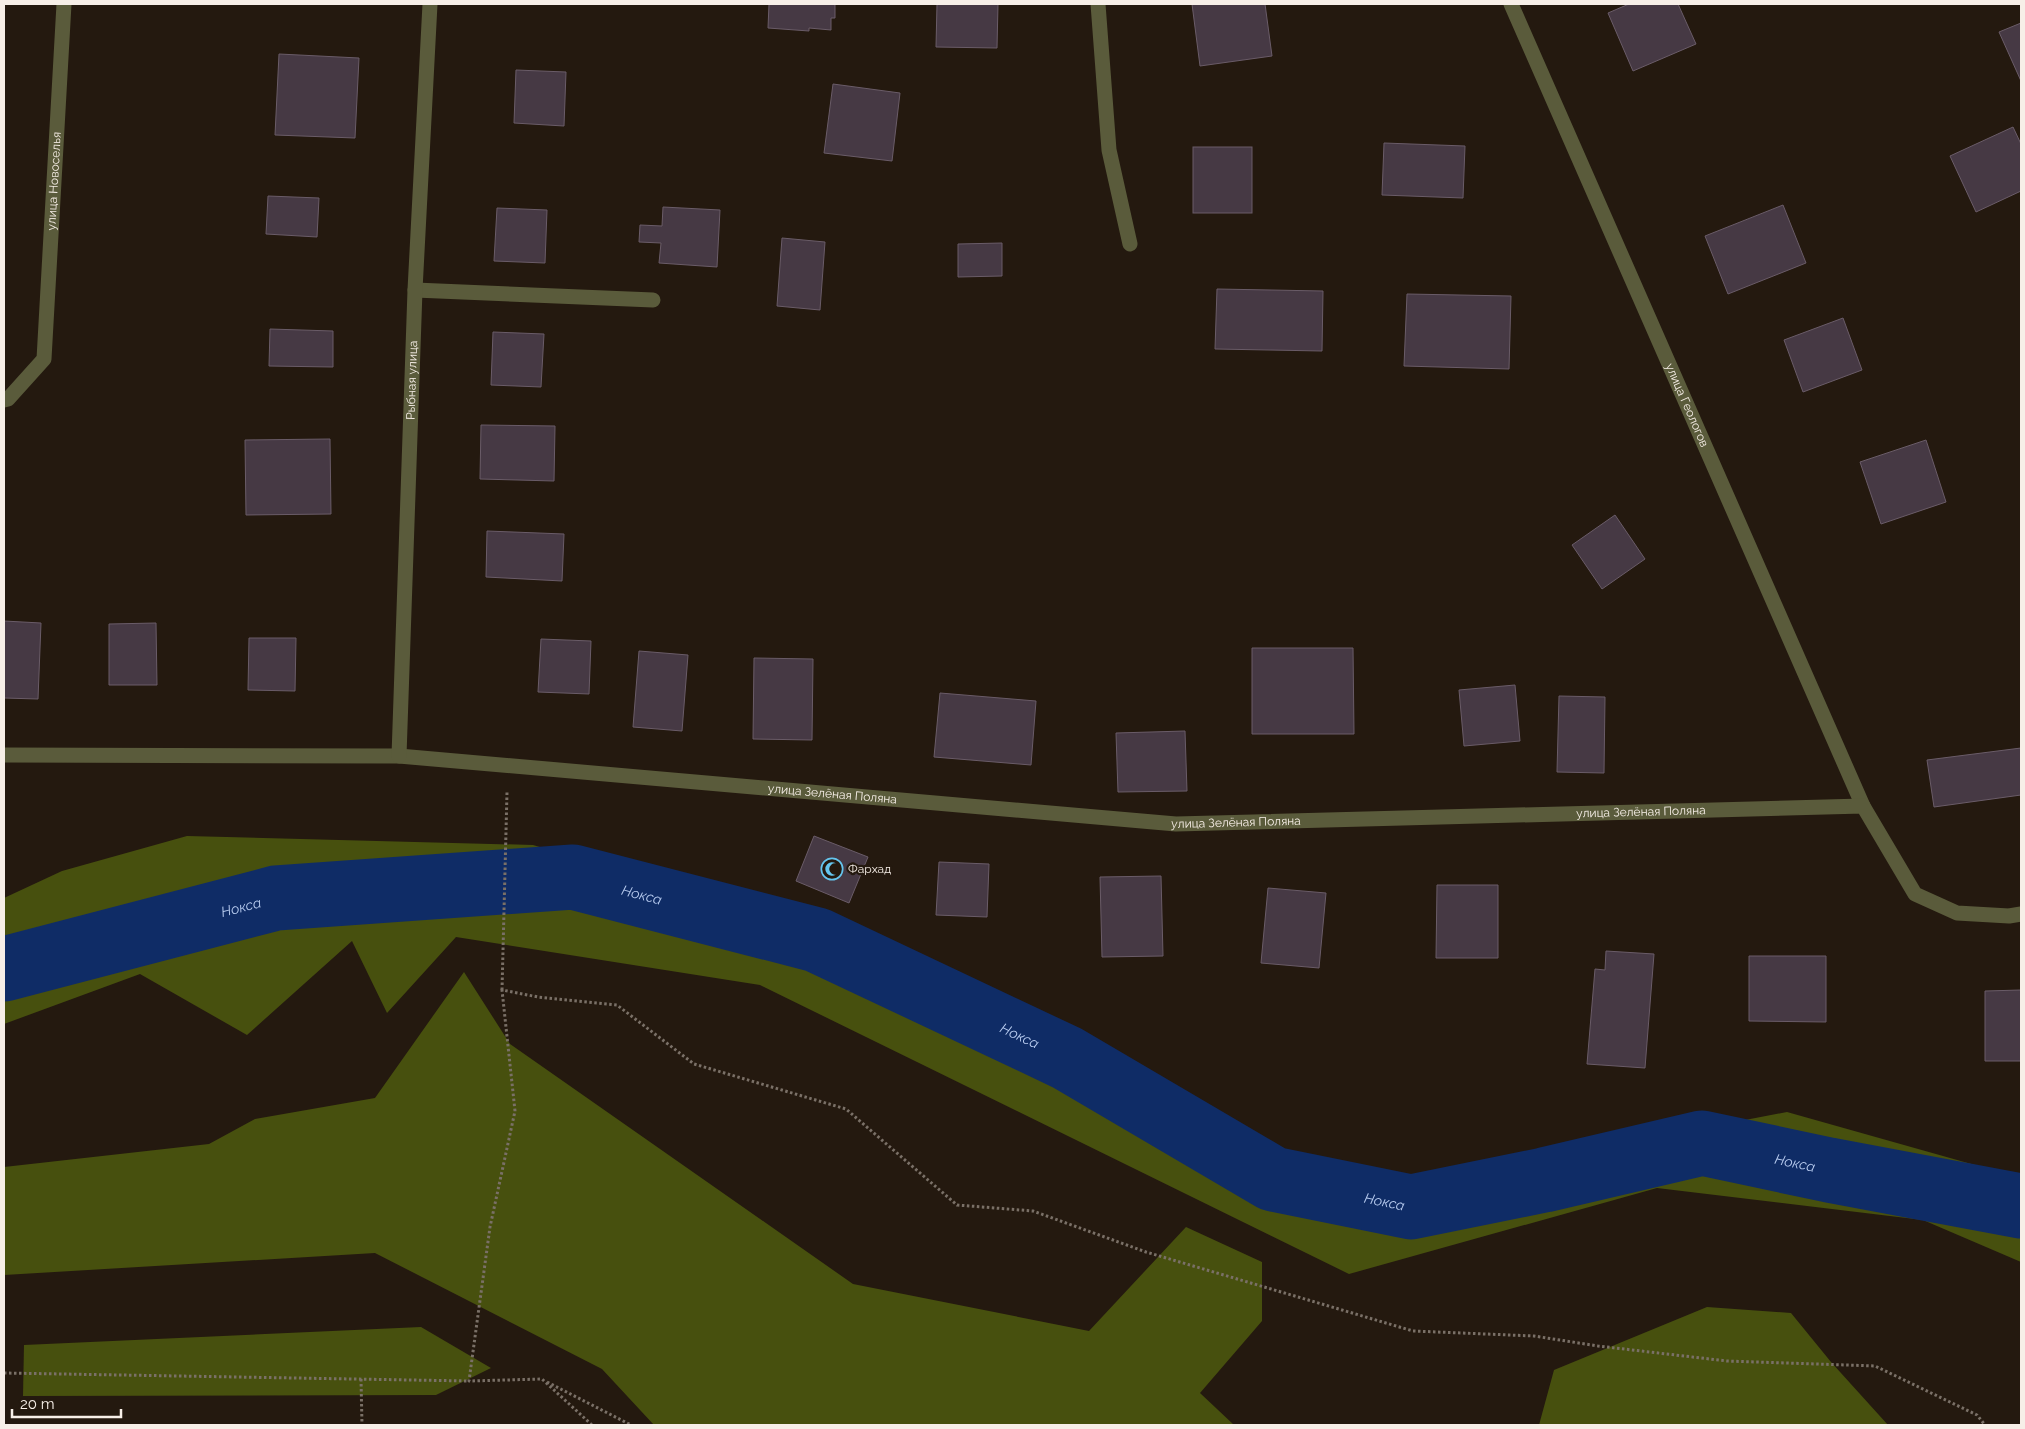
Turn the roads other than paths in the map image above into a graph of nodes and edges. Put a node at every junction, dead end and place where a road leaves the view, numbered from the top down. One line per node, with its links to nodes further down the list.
1 (64, 4): 8 (street, улица Новоселья)
2 (430, 4): 6 (street, Рыбная улица)
3 (1098, 4): 5 (street)
4 (1511, 4): 11 (street, улица Геологов)
5 (1130, 244)
6 (415, 290): 7 (street); 10 (street, Рыбная улица)
7 (652, 300)
8 (4, 400)
9 (4, 755): 10 (street, улица Зелёная Поляна)
10 (399, 756): 11 (street, улица Зелёная Поляна)
11 (1864, 806): 12 (street)
12 (2021, 914)

